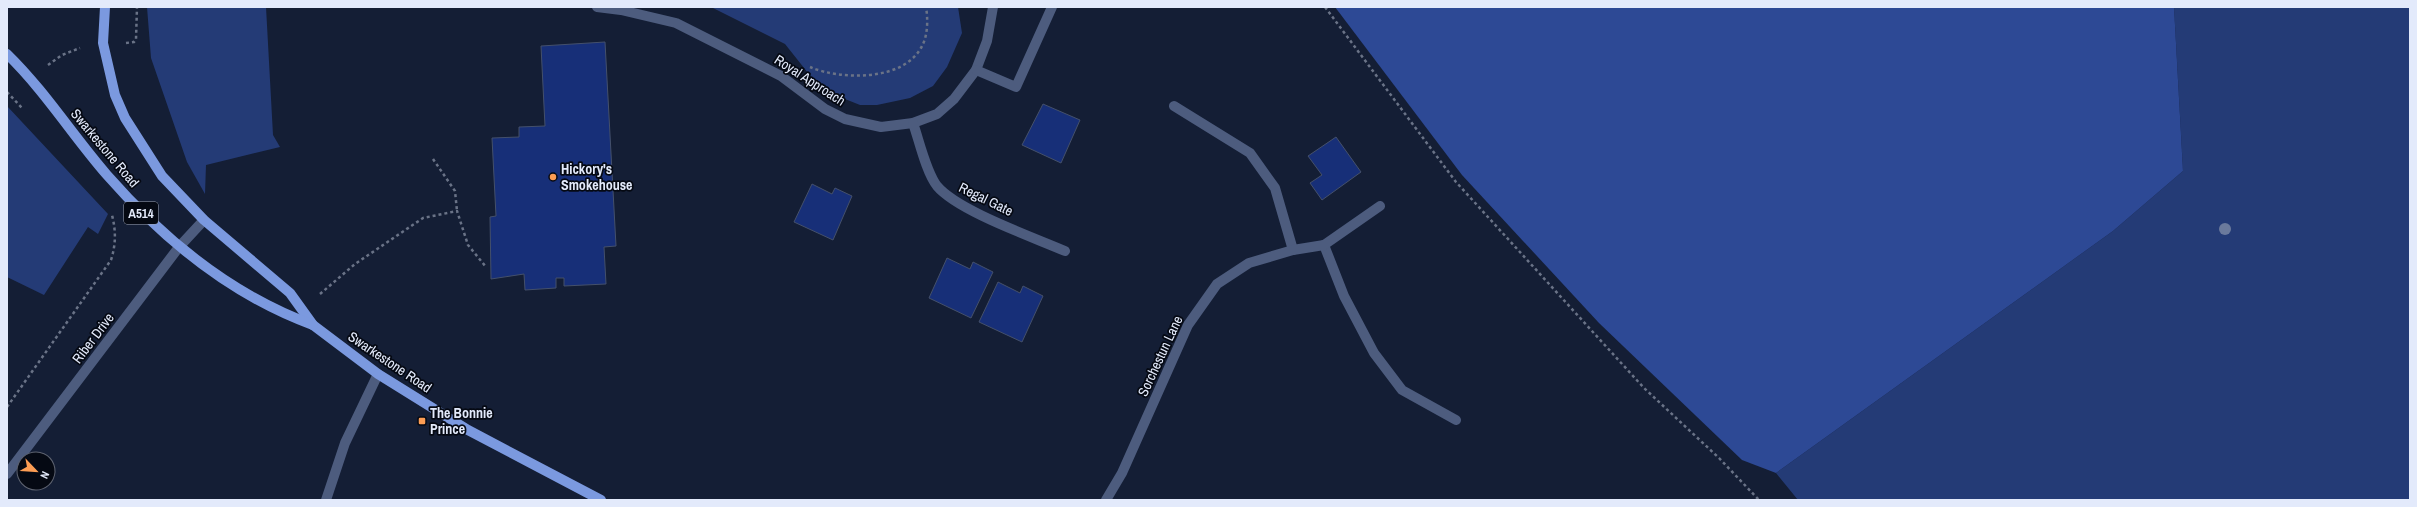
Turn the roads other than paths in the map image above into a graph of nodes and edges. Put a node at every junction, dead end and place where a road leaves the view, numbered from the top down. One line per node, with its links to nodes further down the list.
1 (105, 7): 10 (main road, Swarkestone Road / A514)
2 (597, 7): 8 (street, Royal Approach)
3 (1052, 7): 6 (street)
4 (991, 9): 6 (street, Royal Approach)
5 (7, 54): 12 (main road, Swarkestone Road / A514)
6 (976, 70): 8 (street, Royal Approach)
7 (1174, 106): 13 (street)
8 (913, 123): 14 (street, Regal Gate)
9 (1380, 206): 11 (street, Sorchestun Lane)
10 (204, 220): 12 (street, Riber Drive); 15 (main road, Swarkestone Road / A514)
11 (1324, 244): 13 (street, Sorchestun Lane); 17 (street)
12 (179, 247): 15 (main road, Swarkestone Road / A514); 18 (street, Riber Drive)
13 (1293, 250): 21 (street, Sorchestun Lane)
14 (1066, 251)
15 (313, 325): 16 (main road, Swarkestone Road / A514)
16 (378, 374): 19 (main road, Swarkestone Road / A514); 20 (street)
17 (1456, 420)
18 (7, 474)
19 (598, 499)
20 (326, 500)
21 (1106, 500)

